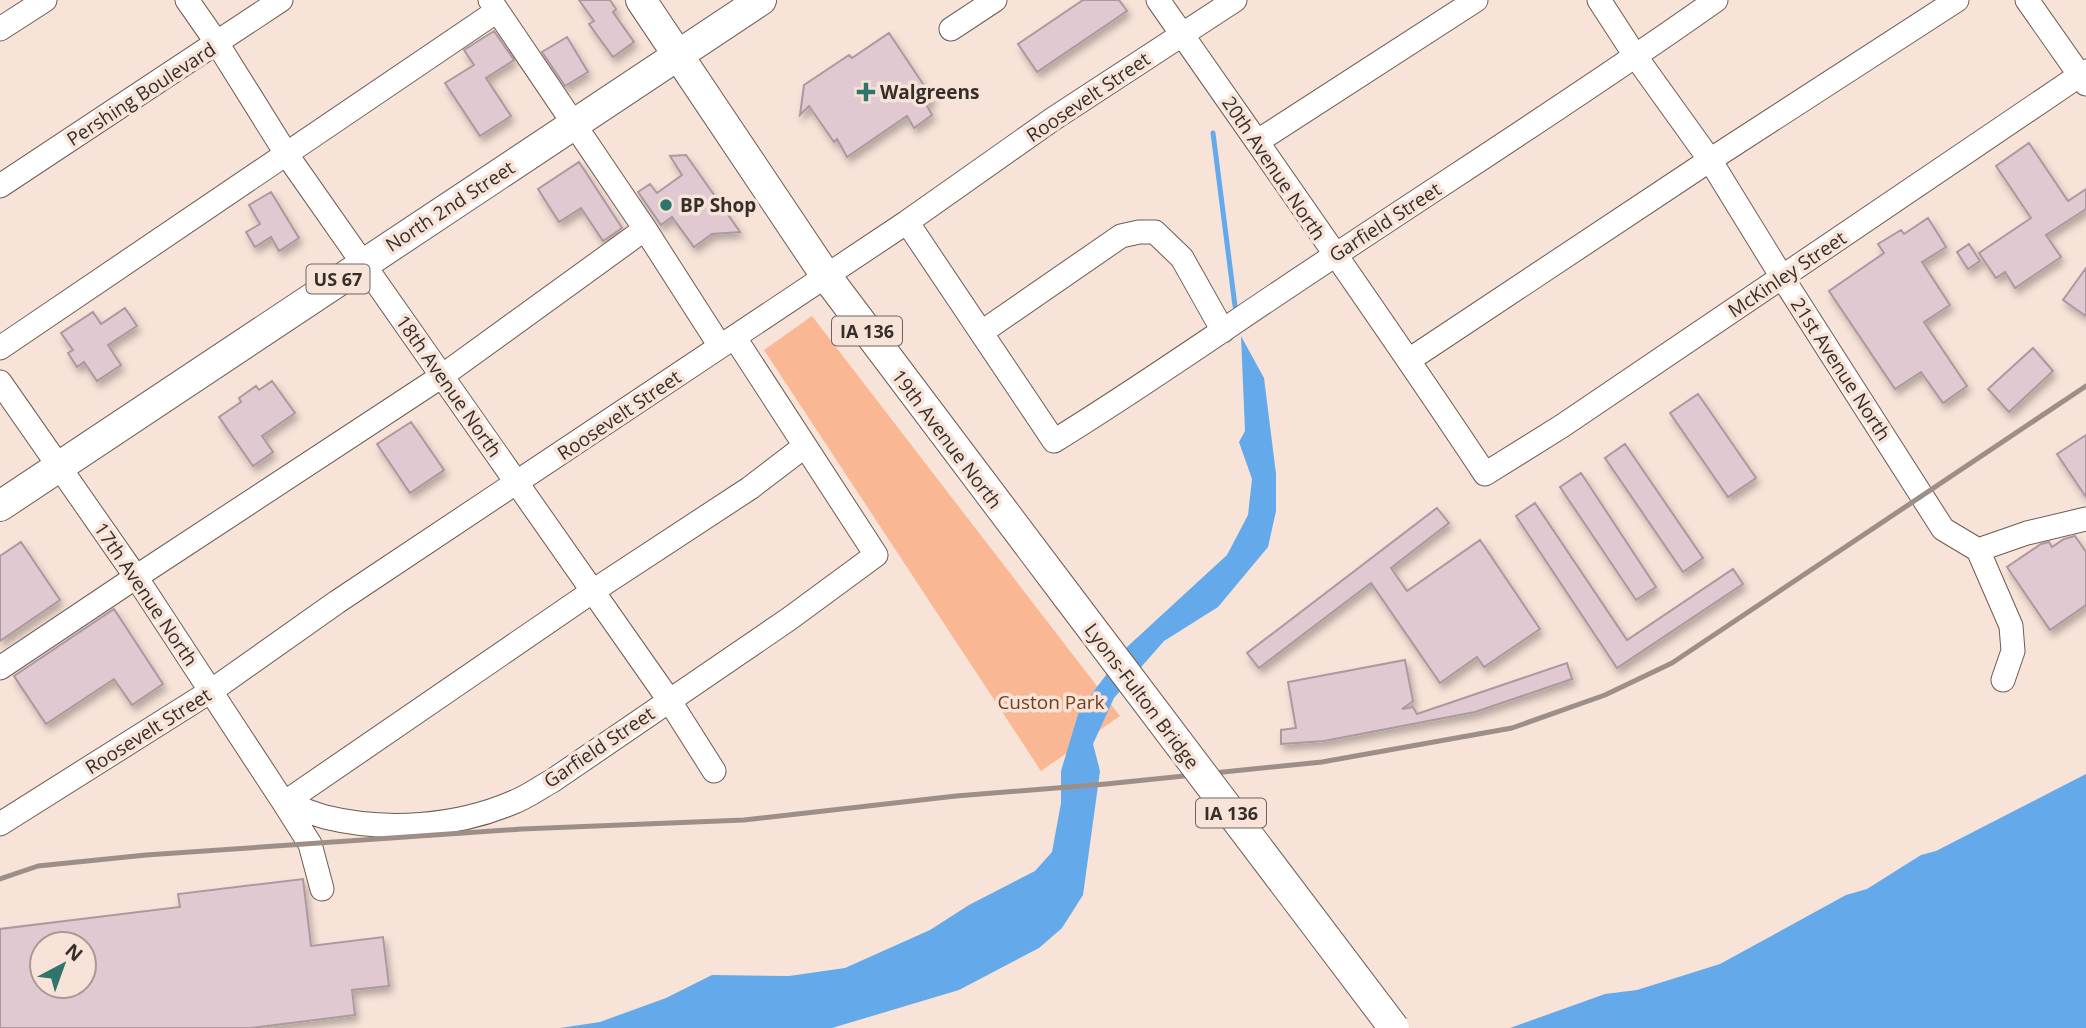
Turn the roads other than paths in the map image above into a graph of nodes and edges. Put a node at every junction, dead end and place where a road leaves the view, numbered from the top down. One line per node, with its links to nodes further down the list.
1 (45, 0): 15 (street)
2 (187, 0): 18 (street, 18th Avenue North)
3 (281, 0): 18 (street, Pershing Boulevard)
4 (641, 0): 19 (main road, 19th Avenue North)
5 (761, 0): 19 (main road, North 2nd Street / US 67)
6 (995, 0): 16 (street)
7 (1158, 0): 17 (street, 20th Avenue North)
8 (1235, 0): 17 (street, Roosevelt Street)
9 (1476, 0): 23 (street)
10 (1600, 0): 20 (street, 21st Avenue North)
11 (1716, 0): 20 (street, Garfield Street)
12 (1956, 0): 25 (street)
13 (2027, 0): 21 (street)
14 (494, 6): 22 (street); 24 (street)
15 (0, 29)
16 (951, 29)
17 (1182, 35): 23 (street, 20th Avenue North); 27 (street, Roosevelt Street)
18 (218, 43): 24 (street, 18th Avenue North); 26 (street, Pershing Boulevard)
19 (679, 57): 22 (main road, North 2nd Street / US 67); 31 (main road, 19th Avenue North / IA 136)
20 (1636, 57): 25 (street, 21st Avenue North); 29 (street, Garfield Street)
21 (2084, 77): 32 (street, McKinley Street)
22 (574, 126): 28 (street); 30 (main road, North 2nd Street / US 67)
23 (1258, 141): 29 (street, 20th Avenue North)
24 (287, 155): 30 (street, 18th Avenue North); 36 (street)
25 (1710, 160): 32 (street, 21st Avenue North); 37 (street)
26 (0, 186)
27 (907, 222): 31 (street, Roosevelt Street); 34 (street)
28 (645, 229): 35 (street); 38 (street)
29 (1334, 256): 33 (street, Garfield Street); 37 (street, 20th Avenue North)
30 (363, 263): 38 (street, 18th Avenue North); 41 (main road, North 2nd Street / US 67)
31 (826, 276): 35 (street, Roosevelt Street); 49 (main road, 19th Avenue North / IA 136)
32 (1782, 277): 42 (street, McKinley Street); 46 (street, 21st Avenue North)
33 (1223, 331): 34 (street); 34 (street, Garfield Street)
34 (982, 332)
35 (728, 342): 40 (street); 43 (street, Roosevelt Street)
36 (0, 348)
37 (1409, 360): 42 (street, 20th Avenue North)
38 (442, 376): 43 (street, 18th Avenue North); 47 (street)
39 (0, 382): 41 (street, 17th Avenue North)
40 (805, 446): 48 (street); 53 (street, Garfield Street)
41 (58, 467): 44 (main road, North 2nd Street / US 67); 47 (street, 17th Avenue North)
42 (1485, 474)
43 (517, 484): 48 (street, 18th Avenue North); 52 (street, Roosevelt Street)
44 (0, 506)
45 (2086, 519): 46 (street)
46 (1978, 550): 51 (street)
47 (136, 577): 50 (street); 52 (street, 17th Avenue North)
48 (593, 591): 53 (street, 18th Avenue North); 55 (street)
49 (1068, 597): 58 (main road, Lyons-Fulton Bridge / IA 136, bridge)
50 (0, 668)
51 (2003, 680)
52 (211, 691): 55 (street, 17th Avenue North); 56 (street, Roosevelt Street)
53 (669, 700): 54 (street, 18th Avenue North); 55 (street, Garfield Street)
54 (714, 771)
55 (284, 803): 57 (street, 17th Avenue North)
56 (0, 824)
57 (322, 889)
58 (1394, 1028)

